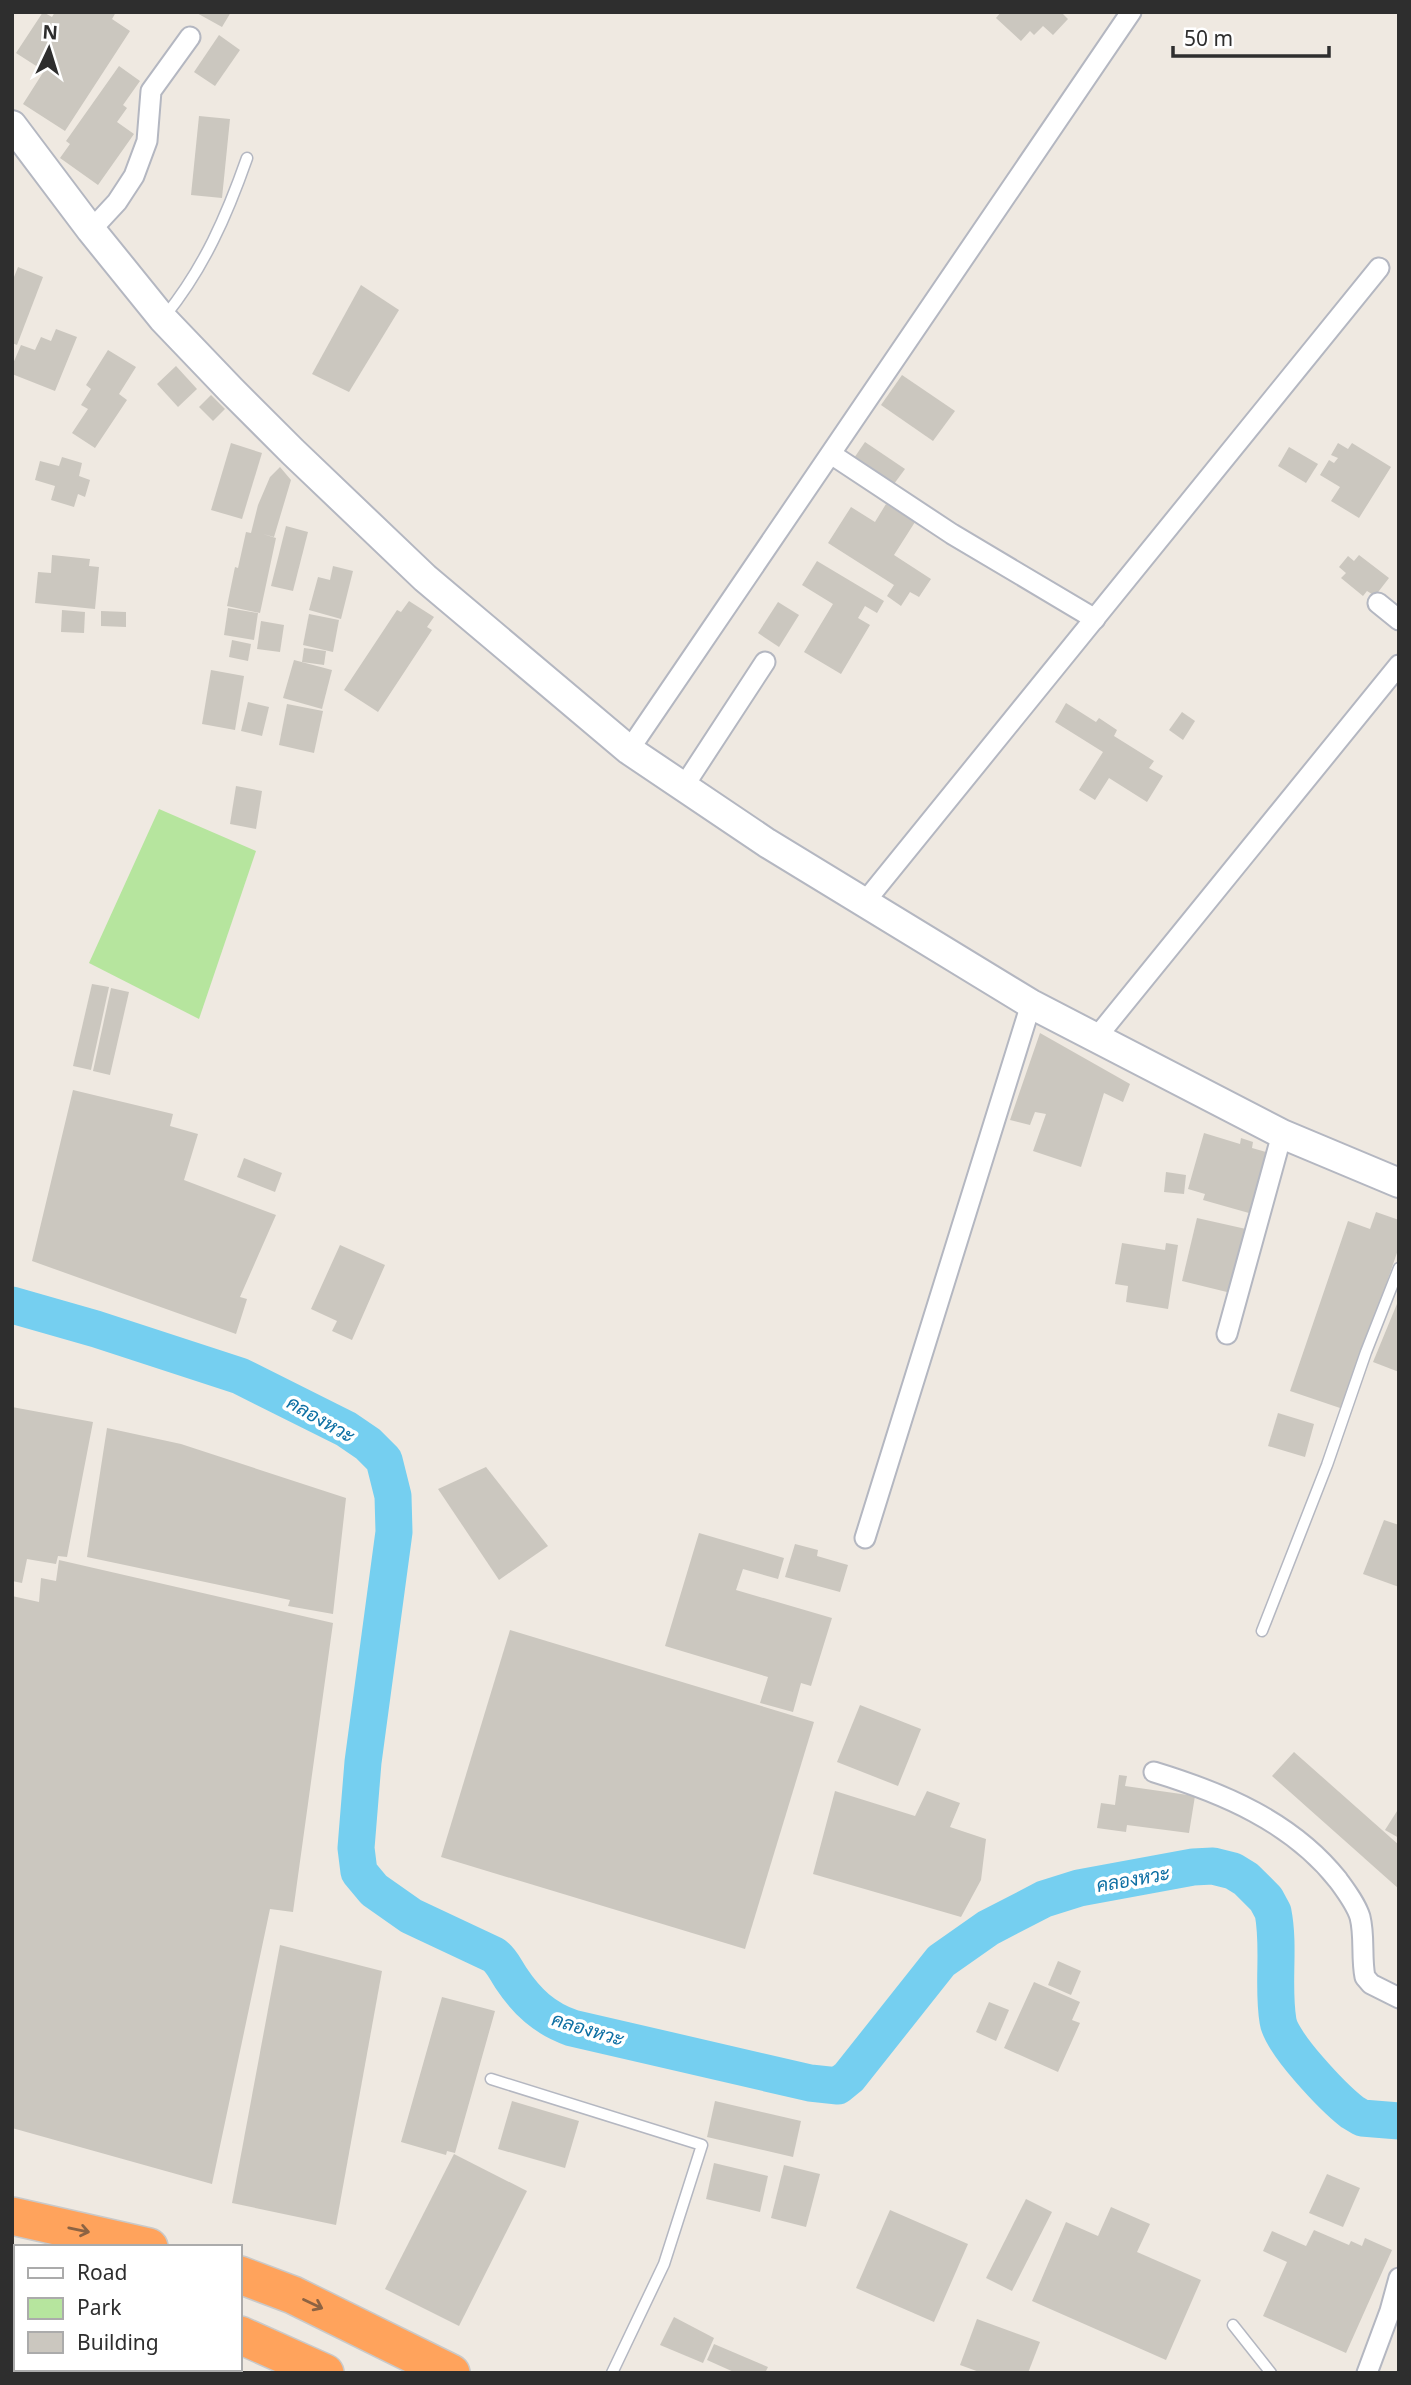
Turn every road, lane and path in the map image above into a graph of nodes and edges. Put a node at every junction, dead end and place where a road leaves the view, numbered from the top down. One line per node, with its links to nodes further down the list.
1 (1121, 17): 8 (street)
2 (190, 37): 5 (street)
3 (12, 125): 5 (street)
4 (247, 158): 7 (lane)
5 (90, 230): 7 (street)
6 (1379, 268): 10 (street)
7 (163, 319): 14 (street)
8 (831, 454): 10 (street); 14 (street)
9 (1378, 603): 11 (street)
10 (1095, 618): 16 (street)
11 (1399, 620)
12 (765, 662): 15 (street)
13 (1399, 665): 18 (street)
14 (629, 750): 15 (street)
15 (684, 786): 16 (street)
16 (864, 903): 17 (street)
17 (1031, 1004): 18 (street); 23 (street)
18 (1096, 1038): 19 (street)
19 (1282, 1134): 20 (street); 22 (street)
20 (1399, 1183)
21 (1399, 1268): 24 (lane)
22 (1227, 1334)
23 (865, 1538)
24 (1262, 1631)
25 (1154, 1772): 26 (street)
26 (1399, 1998)
27 (491, 2079): 36 (lane)
28 (12, 2216): 29 (highway, one-way to 29)
29 (140, 2245)
30 (242, 2276): 35 (highway, one-way to 35)
31 (1399, 2278): 38 (street)
32 (1233, 2325): 37 (lane)
33 (242, 2336): 34 (highway)
34 (325, 2373)
35 (451, 2373)
36 (612, 2373)
37 (1270, 2373)
38 (1367, 2373)

